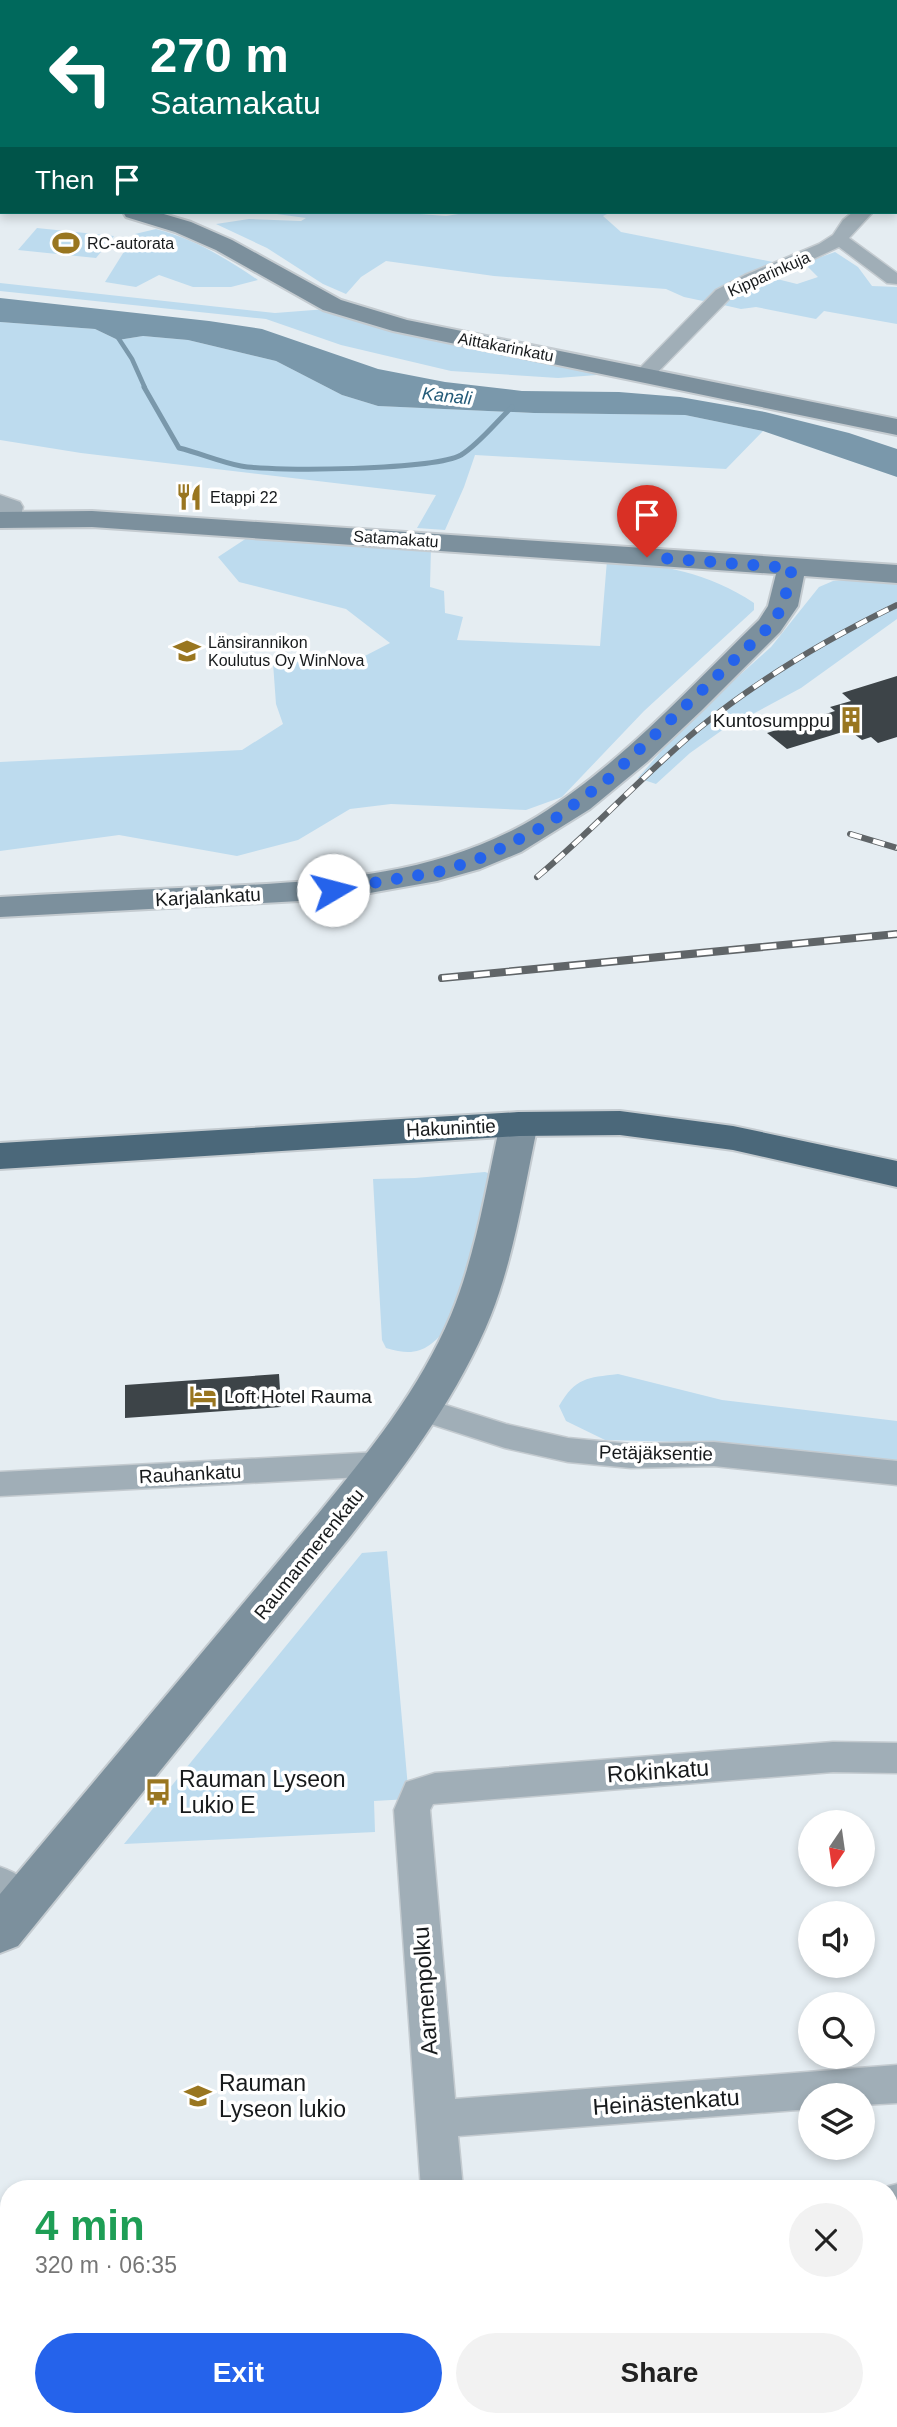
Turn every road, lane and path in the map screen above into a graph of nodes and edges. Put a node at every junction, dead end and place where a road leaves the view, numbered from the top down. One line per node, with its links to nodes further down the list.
1 (141, 214): 5 (main road, Aittakarinkatu)
2 (862, 214): 3 (street, Kipparinkuja)
3 (839, 239): 4 (street); 5 (street, Kipparinkuja)
4 (894, 279)
5 (645, 374): 6 (main road, Aittakarinkatu)
6 (897, 427)
7 (4, 513): 8 (main road, Satamakatu)
8 (792, 568): 9 (main road, Satamakatu); 10 (main road, Karjalankatu)
9 (897, 574)
10 (0, 907)
11 (519, 1124): 12 (highway, Hakunintie); 13 (highway, Hakunintie); 14 (main road, Raumanmerenkatu)
12 (0, 1156)
13 (897, 1174)
14 (420, 1409): 15 (main road, Raumanmerenkatu); 16 (street, Petäjäksentie)
15 (380, 1464): 17 (street, Rauhankatu); 20 (main road, Raumanmerenkatu)
16 (897, 1473)
17 (0, 1484)
18 (897, 1758): 19 (street, Rokinkatu)
19 (419, 1793): 22 (street, Aarnenpolku)
20 (8, 1905)
21 (897, 2084): 22 (street, Heinästenkatu)
22 (435, 2119): 23 (street, Aarnenpolku)
23 (441, 2180)

